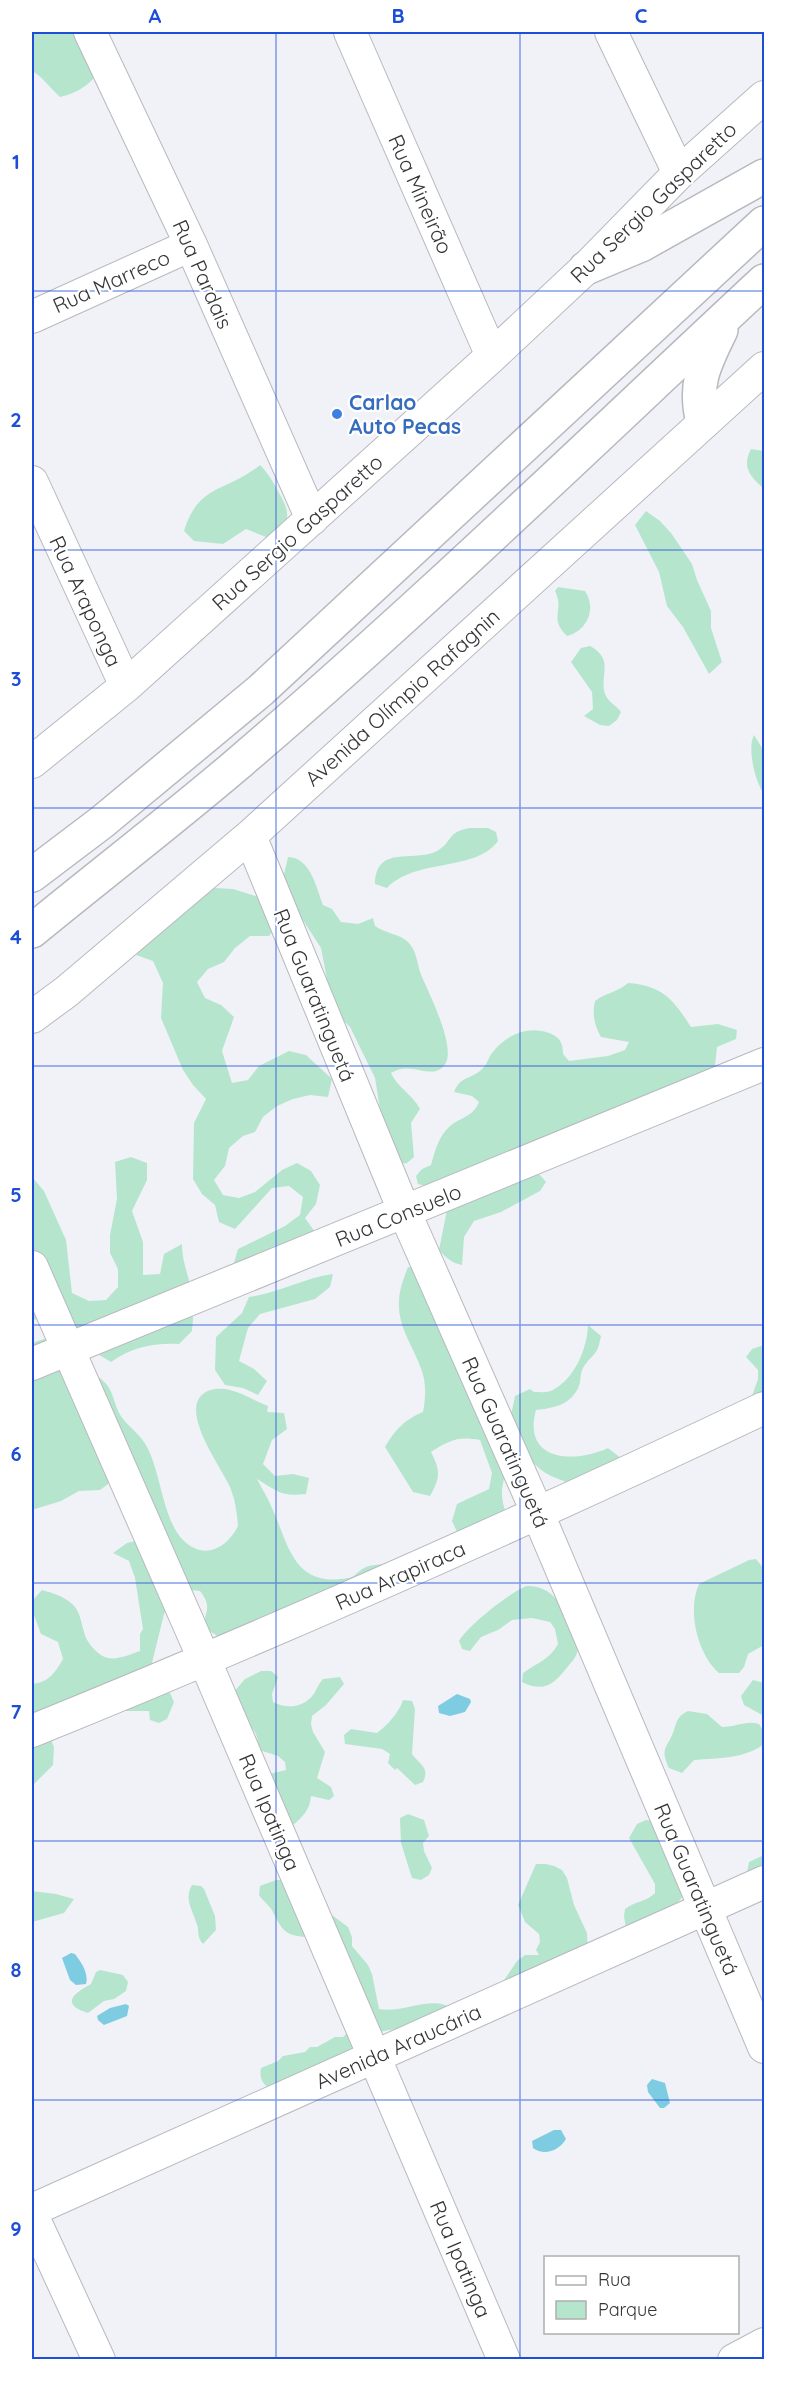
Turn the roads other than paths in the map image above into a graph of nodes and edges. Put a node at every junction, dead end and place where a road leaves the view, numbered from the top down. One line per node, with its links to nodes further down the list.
1 (90, 32): 8 (street, Rua Pardais)
2 (350, 32): 13 (street, Rua Mineirão)
3 (611, 32): 5 (street)
4 (765, 97): 5 (street, Rua Sergio Gasparetto)
5 (679, 173): 9 (street, Rua Sergio Gasparetto)
6 (765, 176): 9 (highway)
7 (765, 223): 21 (highway)
8 (190, 245): 12 (street, Rua Marreco); 17 (street, Rua Pardais)
9 (586, 268): 13 (street, Rua Sergio Gasparetto)
10 (765, 281): 11 (highway)
11 (728, 315): 15 (highway); 22 (highway)
12 (32, 317)
13 (492, 356): 17 (street, Rua Sergio Gasparetto)
14 (765, 368): 15 (street, Avenida Olímpio Rafagnin)
15 (703, 422): 20 (street, Avenida Olímpio Rafagnin)
16 (32, 482): 18 (street, Rua Araponga)
17 (312, 519): 18 (street, Rua Sergio Gasparetto)
18 (126, 687): 19 (street, Rua Sergio Gasparetto)
19 (32, 762)
20 (250, 836): 23 (street, Avenida Olímpio Rafagnin); 25 (street, Rua Guaratinguetá)
21 (32, 875)
22 (32, 931)
23 (32, 1017)
24 (763, 1069): 25 (street, Rua Consuelo)
25 (405, 1213): 27 (street, Rua Consuelo); 30 (street, Rua Guaratinguetá)
26 (32, 1267): 27 (street, Rua Ipatinga)
27 (67, 1349): 28 (street, Rua Consuelo); 31 (street, Rua Ipatinga)
28 (32, 1364)
29 (765, 1408): 30 (street, Rua Arapiraca)
30 (538, 1514): 31 (street, Rua Arapiraca); 34 (street, Rua Guaratinguetá)
31 (205, 1661): 32 (street, Rua Arapiraca); 36 (street, Rua Ipatinga)
32 (32, 1731)
33 (765, 1882): 34 (street, Avenida Araucária)
34 (705, 1909): 35 (street, Rua Guaratinguetá); 36 (street, Avenida Araucária)
35 (765, 2047)
36 (375, 2056): 37 (street, Avenida Araucária); 41 (street, Rua Ipatinga)
37 (32, 2210)
38 (32, 2215): 40 (street)
39 (765, 2344): 42 (street)
40 (99, 2360)
41 (504, 2360)
42 (734, 2360)

